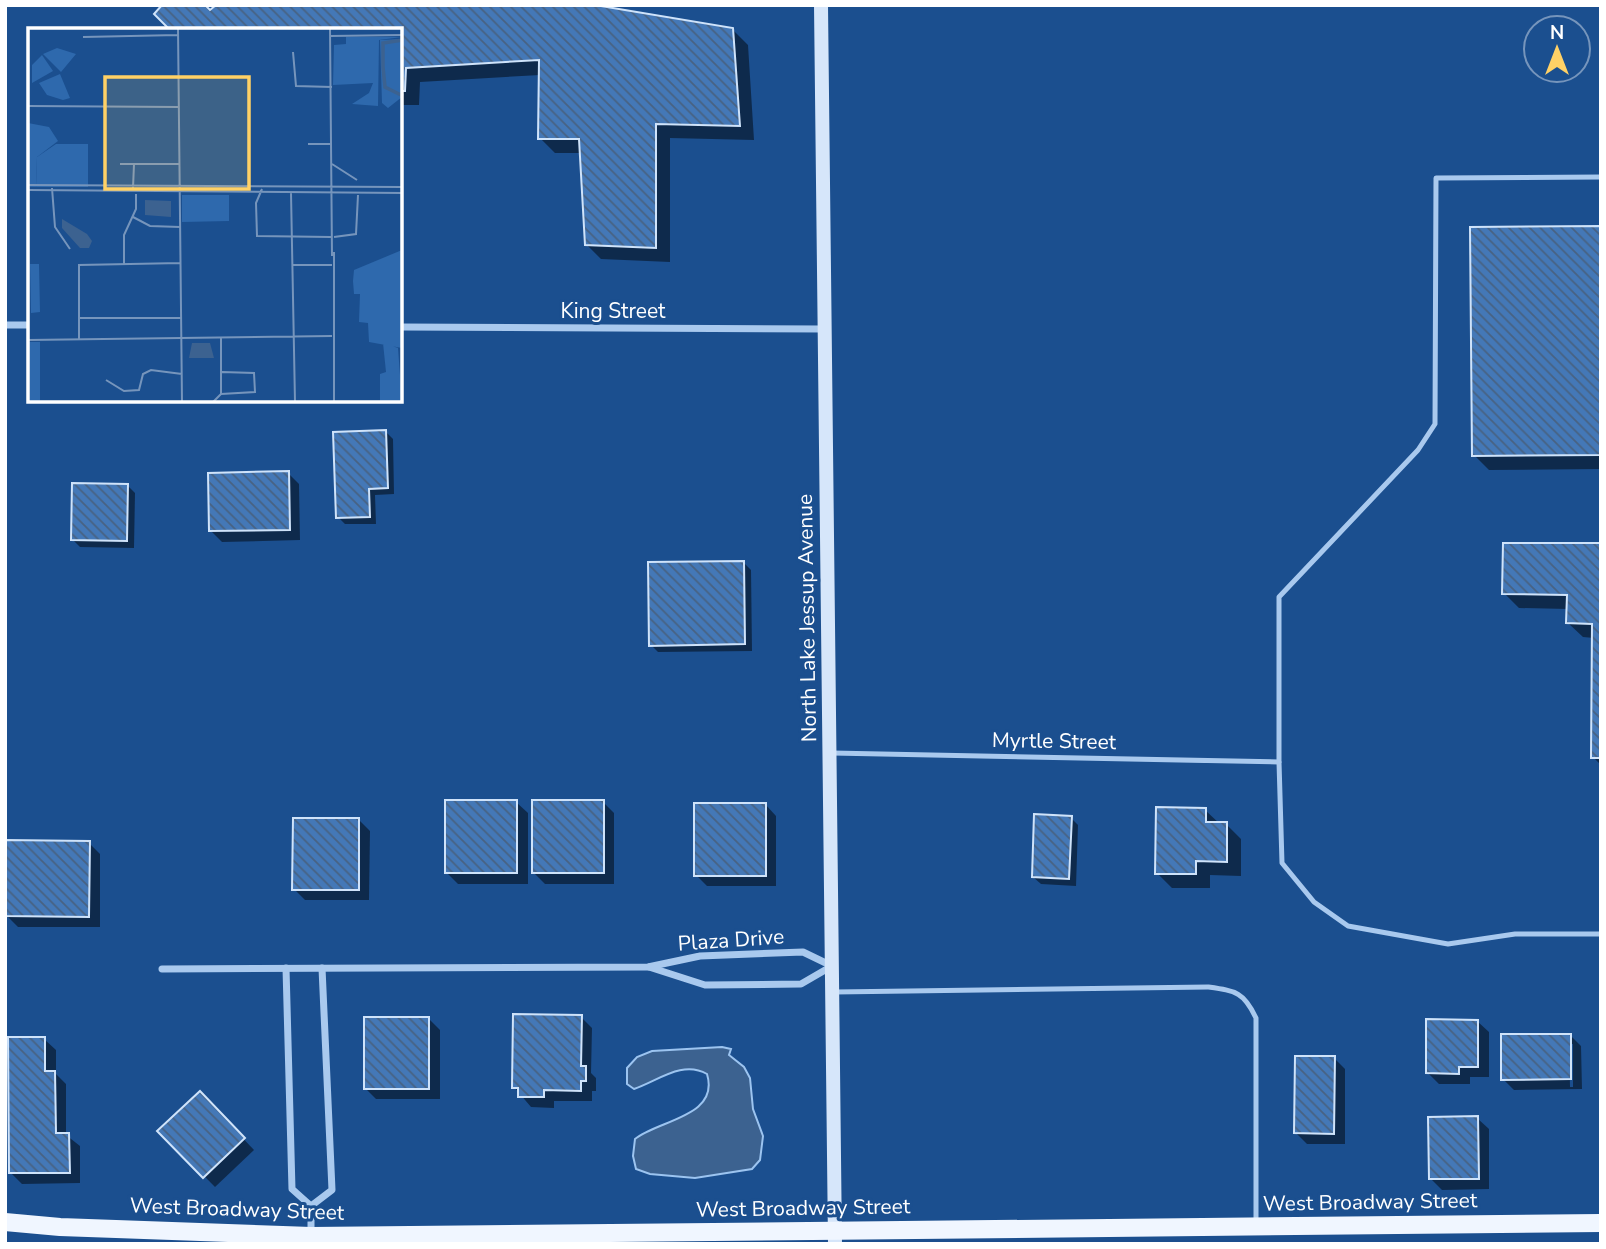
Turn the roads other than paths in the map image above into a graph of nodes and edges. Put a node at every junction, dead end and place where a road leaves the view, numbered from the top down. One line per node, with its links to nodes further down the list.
1 (821, 5): 6 (street, North Lake Jessup Avenue)
2 (1601, 177): 8 (lane)
3 (5, 325): 4 (street)
4 (28, 325)
5 (402, 327): 6 (street, King Street)
6 (825, 329): 7 (street, North Lake Jessup Avenue)
7 (829, 753): 8 (lane, Myrtle Street); 10 (street, North Lake Jessup Avenue)
8 (1279, 762): 9 (lane)
9 (1601, 934)
10 (832, 966): 11 (street, Plaza Drive); 11 (street, Plaza Drive); 15 (street, North Lake Jessup Avenue)
11 (648, 967): 13 (street, Plaza Drive)
12 (286, 968): 13 (street, Plaza Drive); 14 (street, Plaza Drive); 16 (street)
13 (322, 968): 16 (street)
14 (162, 969)
15 (832, 992): 19 (lane); 21 (street, North Lake Jessup Avenue)
16 (312, 1206): 20 (street)
17 (5, 1222): 20 (main road, West Broadway Street)
18 (1601, 1223): 19 (main road, West Broadway Street)
19 (1256, 1226): 21 (main road, West Broadway Street)
20 (311, 1236): 21 (main road, West Broadway Street)
21 (835, 1237)

